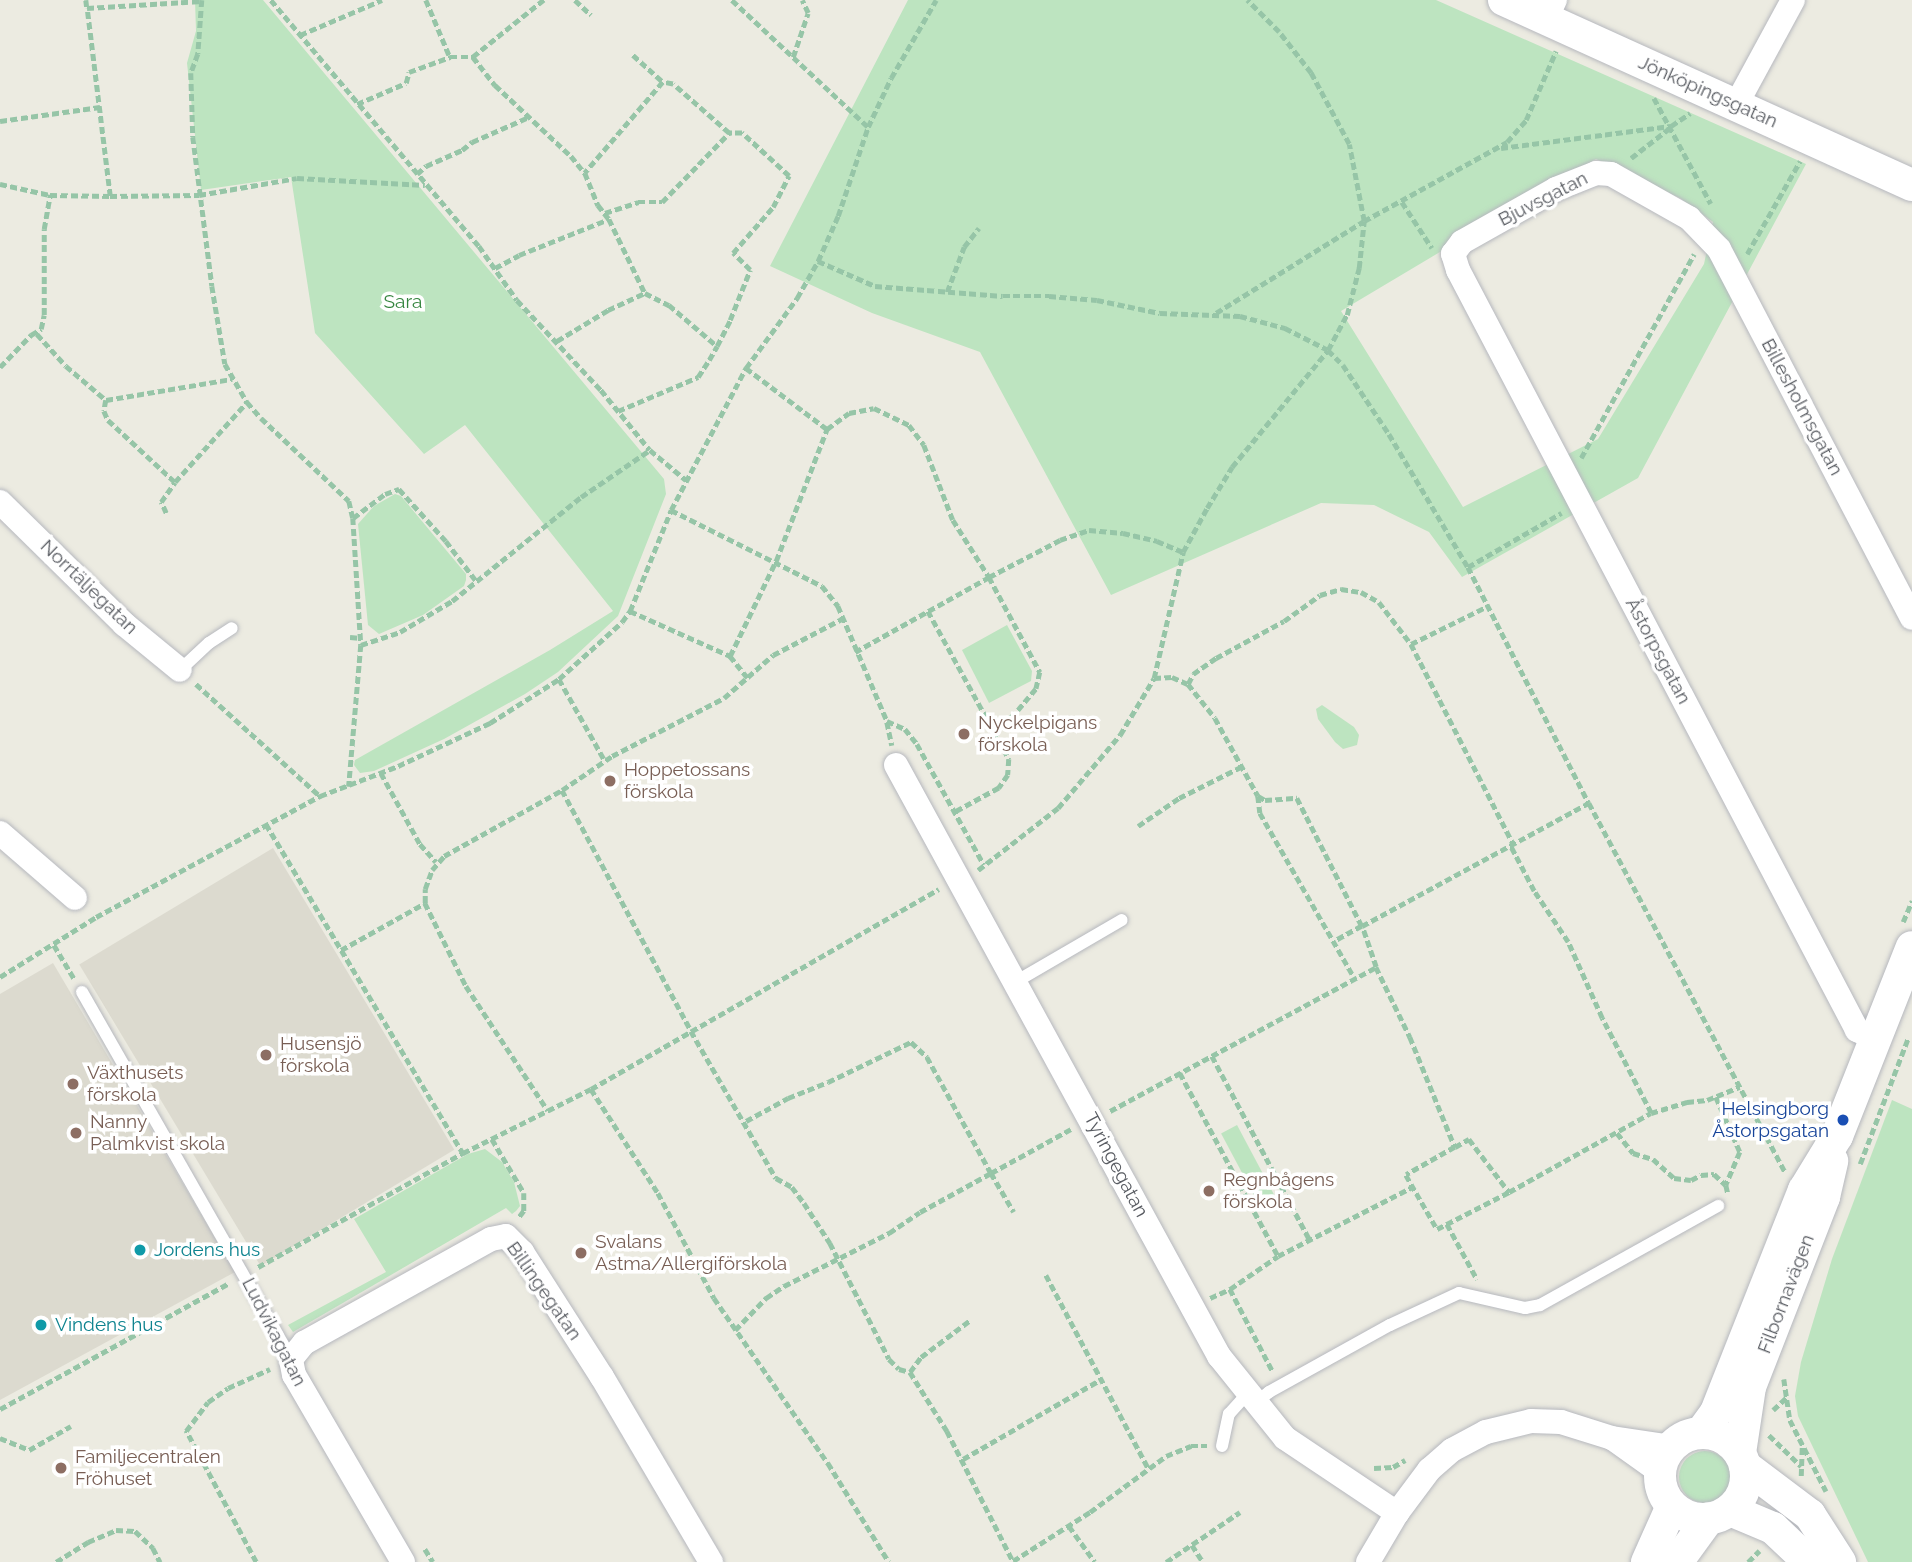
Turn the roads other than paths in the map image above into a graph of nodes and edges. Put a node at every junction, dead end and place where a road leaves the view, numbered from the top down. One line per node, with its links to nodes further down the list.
1 (1504, 0): 3 (street, Jönköpingsgatan)
2 (1793, 0): 4 (street)
3 (1555, 16): 4 (street, Jönköpingsgatan)
4 (1726, 100): 5 (street, Jönköpingsgatan)
5 (1912, 185)
6 (1675, 209): 7 (street, Bjuvsgatan); 9 (street, Billesholmsgatan)
7 (1453, 254): 19 (street, Åstorpsgatan)
8 (0, 502): 11 (street, Norrtäljegatan)
9 (1912, 618)
10 (232, 628): 11 (lane)
11 (180, 670)
12 (896, 765): 17 (street, Tyringegatan)
13 (0, 834): 14 (street)
14 (75, 898)
15 (1122, 920): 17 (lane)
16 (1912, 947): 19 (street, Filbornavägen)
17 (1017, 981): 23 (street, Tyringegatan)
18 (82, 992): 22 (lane, Ludvikagatan)
19 (1874, 1038): 20 (street, Filbornavägen)
20 (1837, 1136): 24 (street, Filbornavägen); 27 (street, Filbornavägen)
21 (1718, 1206): 23 (lane)
22 (291, 1359): 31 (street, Ludvikagatan); 32 (street, Billingegatan)
23 (1251, 1398): 25 (lane); 29 (street, Tyringegatan)
24 (1701, 1433): 26 (street); 27 (street)
25 (1222, 1446)
26 (1666, 1459): 28 (street); 29 (street)
27 (1742, 1460): 30 (street); 37 (street)
28 (1672, 1506): 30 (street); 34 (street)
29 (1397, 1513): 33 (street)
30 (1719, 1514): 35 (street); 36 (street)
31 (403, 1562)
32 (711, 1562)
33 (1368, 1562)
34 (1647, 1562)
35 (1677, 1562)
36 (1810, 1562)
37 (1840, 1562)

